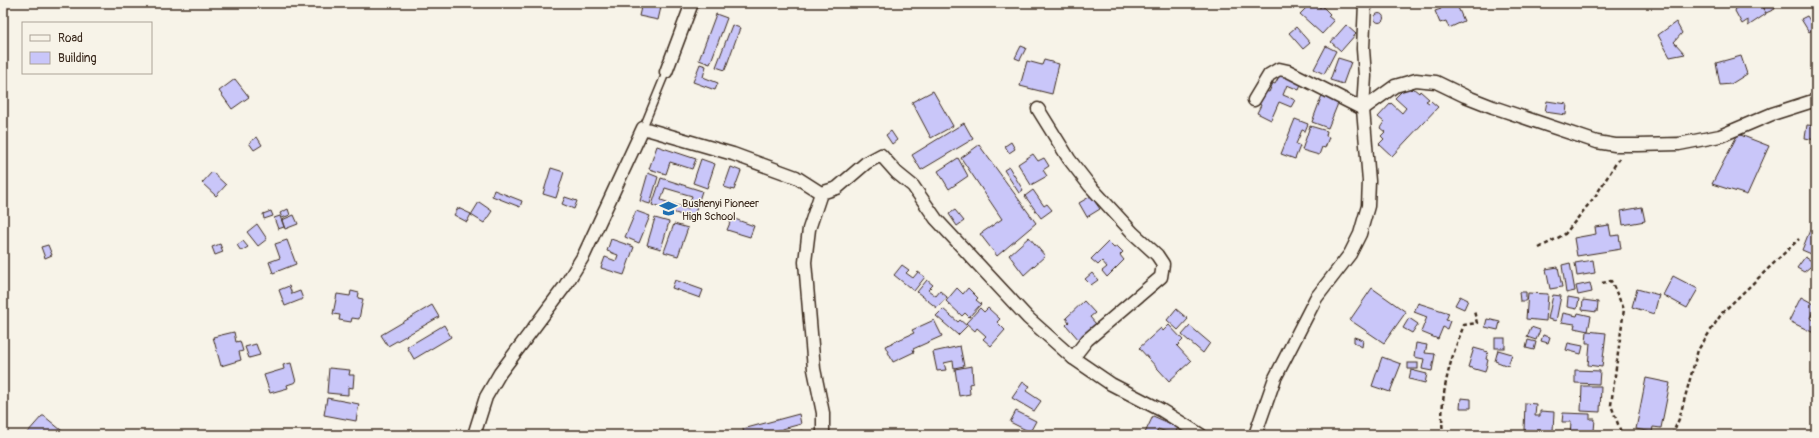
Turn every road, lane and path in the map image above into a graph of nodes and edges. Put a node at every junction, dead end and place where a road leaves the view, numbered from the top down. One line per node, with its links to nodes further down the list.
1 (692, 3): 3 (street)
2 (1365, 3): 7 (street)
3 (666, 72): 8 (lane)
4 (1254, 100): 7 (street)
5 (1816, 100): 7 (street)
6 (1038, 109): 15 (street)
7 (1363, 109): 19 (street)
8 (643, 128): 10 (street); 16 (street)
9 (1621, 155): 12 (path)
10 (821, 193): 15 (street); 17 (street)
11 (1799, 239): 22 (path)
12 (1539, 248)
13 (1602, 283): 21 (path)
14 (1474, 311): 20 (path)
15 (1073, 358): 18 (street)
16 (474, 435)
17 (823, 435)
18 (1201, 435)
19 (1255, 435)
20 (1443, 435)
21 (1622, 435)
22 (1672, 435)

